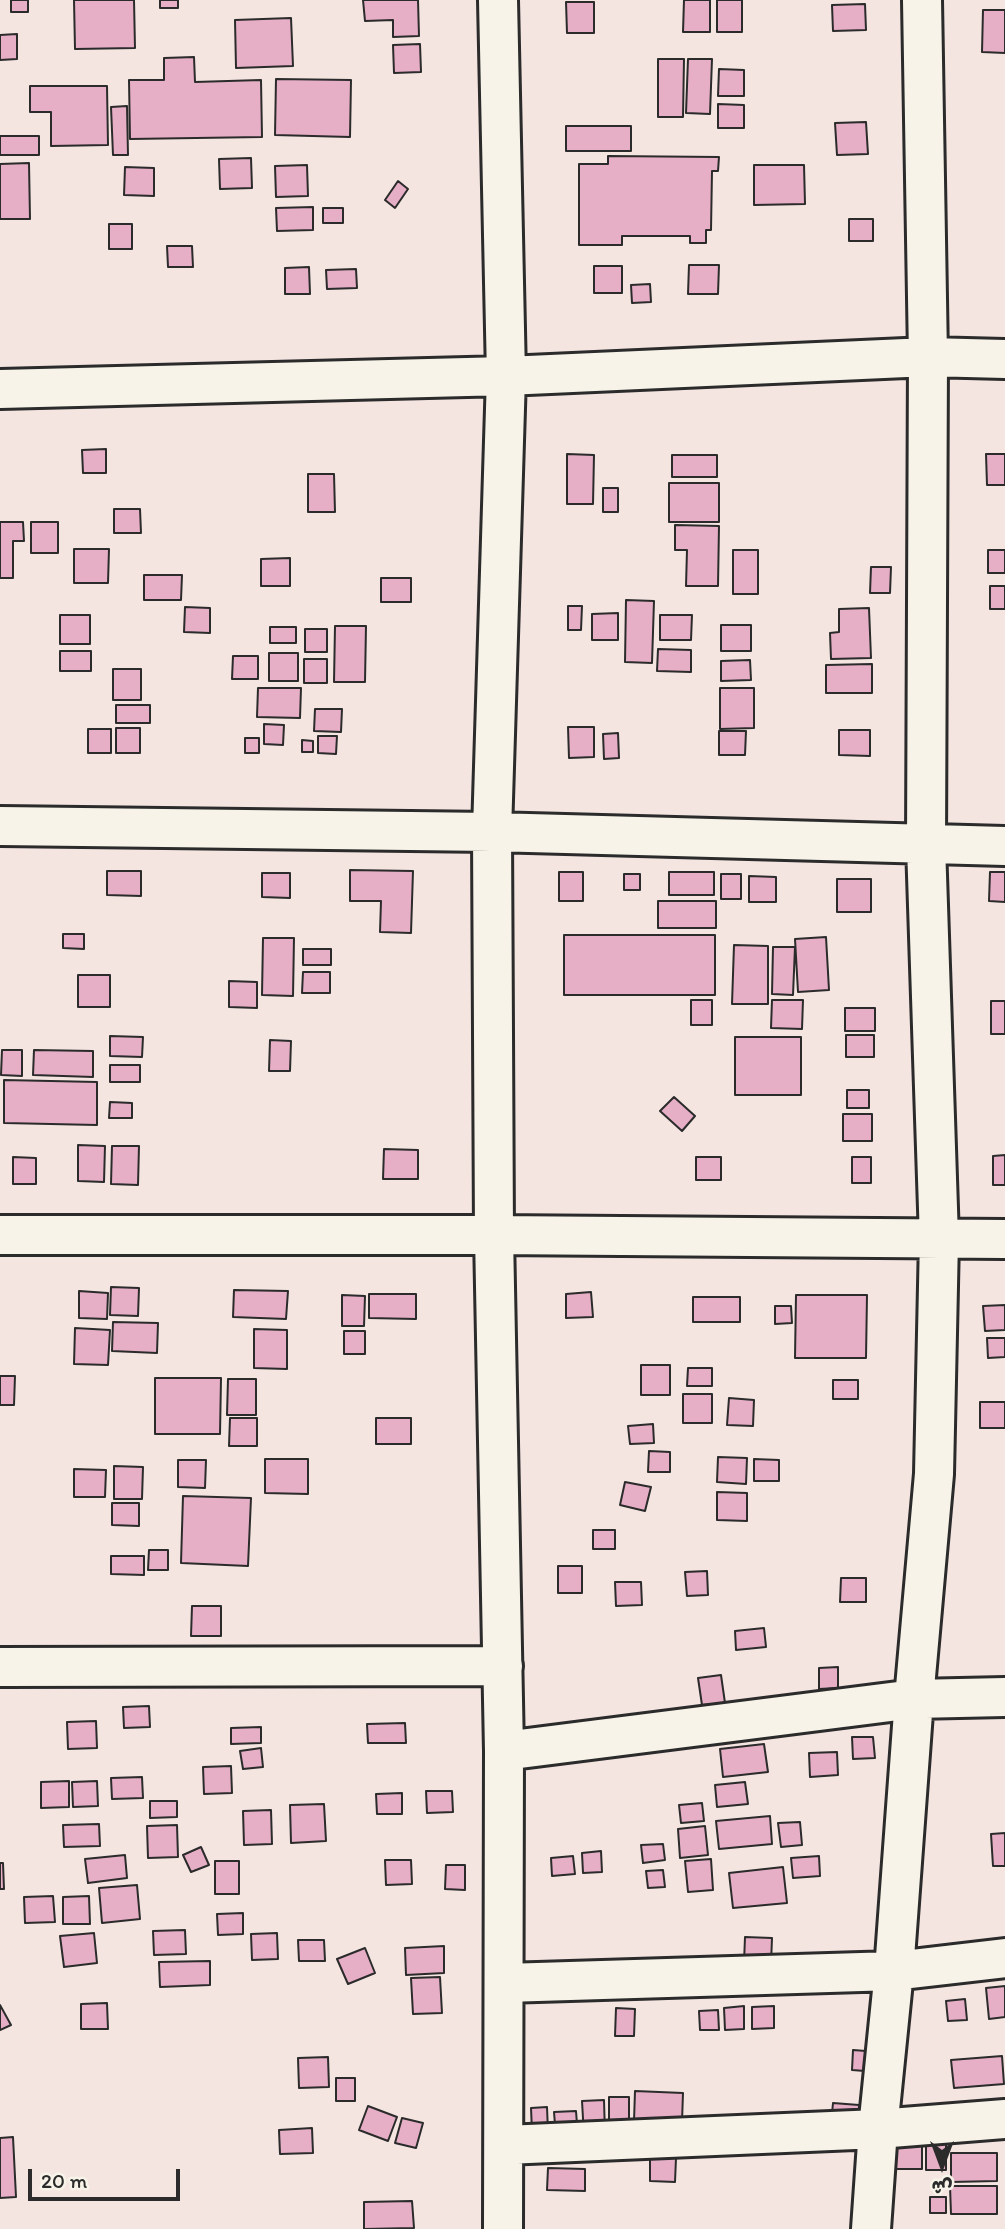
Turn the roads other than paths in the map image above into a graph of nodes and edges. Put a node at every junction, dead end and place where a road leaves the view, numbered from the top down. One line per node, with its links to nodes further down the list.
1 (498, 0): 5 (street)
2 (922, 0): 3 (street)
3 (928, 358): 4 (street); 5 (street); 9 (street)
4 (1005, 359)
5 (506, 376): 6 (street); 8 (street)
6 (0, 389)
7 (0, 826): 8 (street)
8 (492, 832): 9 (street); 12 (street)
9 (926, 845): 10 (street); 13 (street)
10 (1005, 846)
11 (0, 1235): 12 (street)
12 (494, 1235): 13 (street); 15 (street)
13 (939, 1239): 14 (street); 18 (street)
14 (1005, 1239)
15 (503, 1666): 16 (street); 19 (street)
16 (0, 1667)
17 (1005, 1697): 18 (street)
18 (914, 1699): 19 (street); 21 (street)
19 (504, 1751): 22 (street)
20 (1005, 1958): 21 (street)
21 (894, 1971): 22 (street); 24 (street)
22 (505, 1983): 25 (street)
23 (1005, 2119): 24 (street)
24 (878, 2129): 25 (street); 27 (street)
25 (505, 2145): 26 (street)
26 (503, 2229)
27 (871, 2229)

